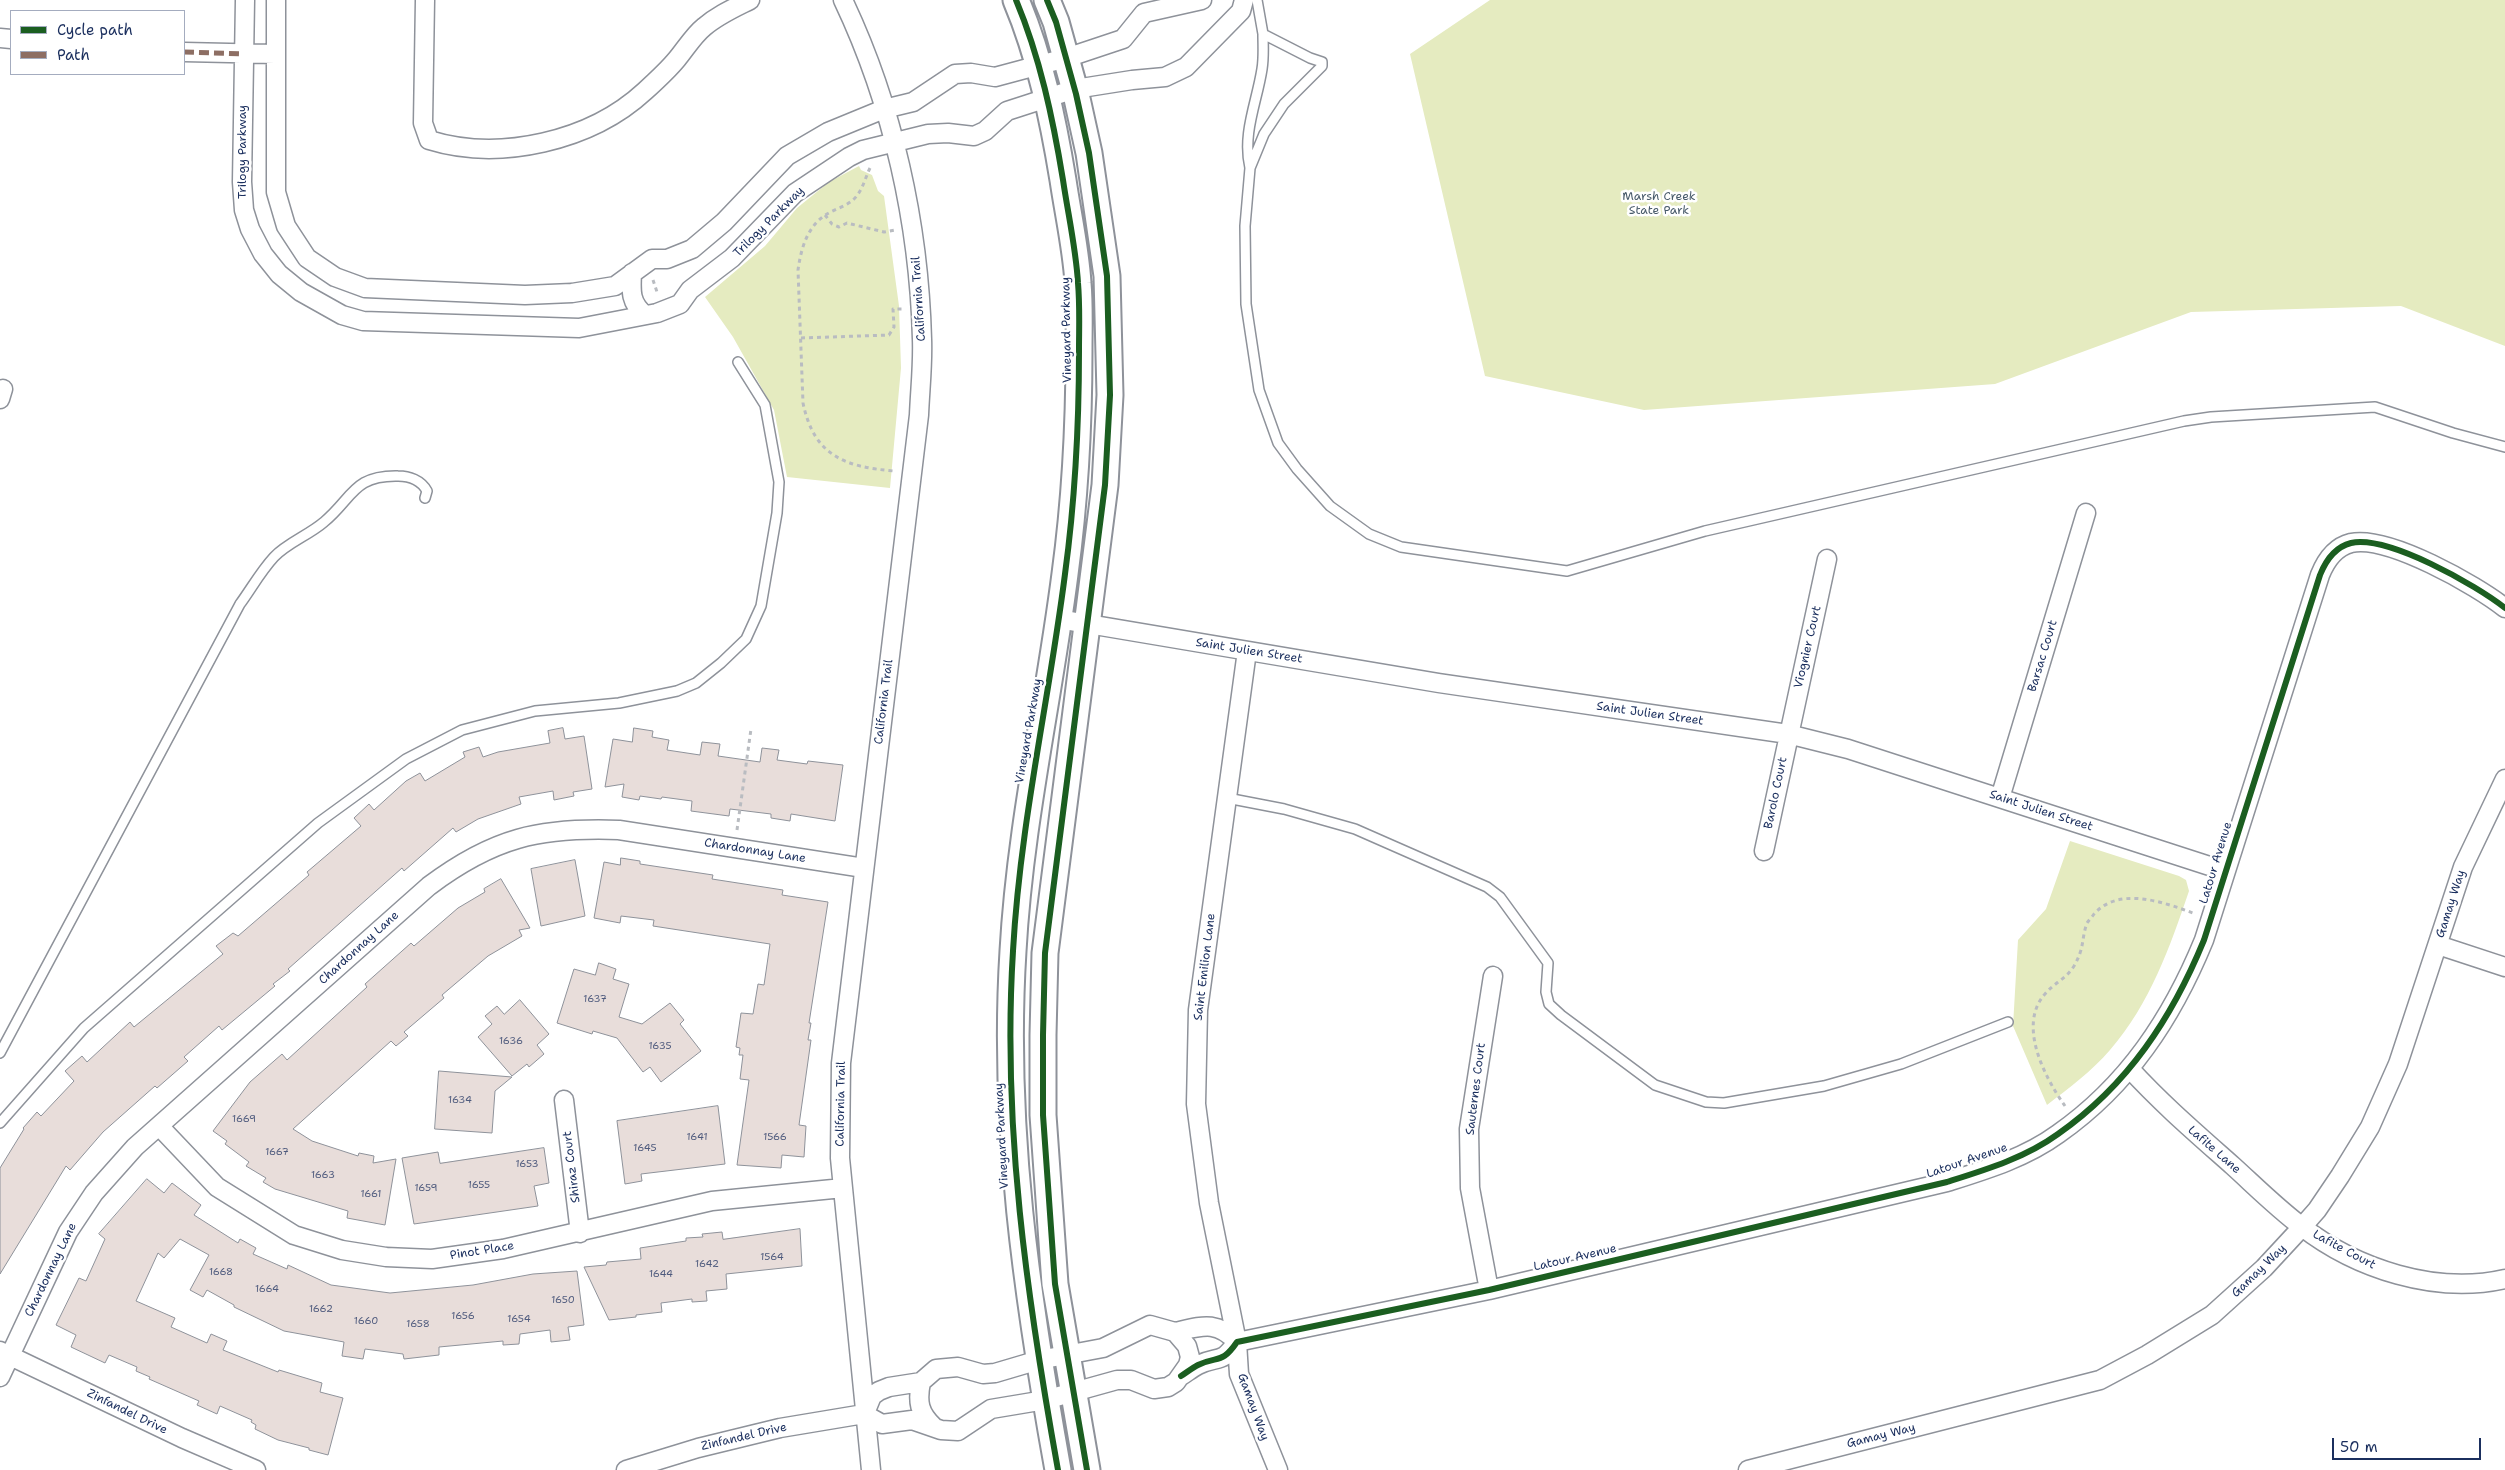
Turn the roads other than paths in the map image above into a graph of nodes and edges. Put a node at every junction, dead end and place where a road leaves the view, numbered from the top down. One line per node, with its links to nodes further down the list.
1 (244, 0): 13 (street, Trilogy Parkway)
2 (276, 0): 14 (street)
3 (425, 0): 4 (street)
4 (750, 0)
5 (843, 0): 19 (street, California Trail)
6 (1016, 0): 16 (street, Vineyard Parkway)
7 (1047, 0): 15 (street)
8 (1202, 0): 15 (street)
9 (1244, 0): 17 (street, Trilogy Parkway)
10 (1257, 0): 11 (lane)
11 (1263, 34): 21 (lane); 21 (lane)
12 (185, 52): 13 (street)
13 (243, 54): 14 (street); 23 (street, Trilogy Parkway)
14 (276, 54): 22 (street)
15 (1066, 58): 16 (street); 17 (street)
16 (1039, 67): 18 (street, Vineyard Parkway); 19 (street)
17 (1075, 90): 18 (street, Trilogy Parkway); 31 (street)
18 (1047, 98): 20 (street, Trilogy Parkway); 30 (street, Vineyard Parkway)
19 (884, 109): 20 (street, California Trail); 22 (street)
20 (894, 143): 23 (street, Trilogy Parkway); 38 (street, California Trail)
21 (1250, 168): 25 (lane)
22 (639, 268): 23 (street)
23 (645, 316)
24 (738, 362): 47 (lane)
25 (2505, 447)
26 (425, 498): 44 (lane)
27 (2086, 513): 36 (street, Barsac Court)
28 (1828, 559): 33 (street, Viognier Court)
29 (2505, 608): 39 (street, Latour Avenue)
30 (1059, 619): 31 (street, Saint Julien Street); 58 (street, Vineyard Parkway)
31 (1087, 623): 32 (street, Saint Julien Street); 57 (street)
32 (1247, 651): 33 (street, Saint Julien Street); 35 (street, Saint Emilion Lane)
33 (1788, 734): 36 (street, Saint Julien Street); 37 (street, Barolo Court)
34 (2505, 779): 40 (street, Gamay Way)
35 (1227, 798): 43 (lane); 55 (street, Saint Emilion Lane)
36 (2000, 798): 39 (street, Saint Julien Street)
37 (1764, 851)
38 (864, 868): 48 (street, Chardonnay Lane); 49 (street, California Trail)
39 (2226, 871): 45 (street, Latour Avenue)
40 (2438, 945): 41 (street); 50 (street, Gamay Way)
41 (2505, 967)
42 (1493, 976): 53 (street, Sauternes Court)
43 (2008, 1022)
44 (0, 1052)
45 (2130, 1069): 50 (street, Lafite Lane); 53 (street, Latour Avenue)
46 (564, 1100): 51 (street, Shiraz Court)
47 (0, 1122)
48 (159, 1126): 51 (street, Pinot Place); 56 (street, Chardonnay Lane)
49 (843, 1188): 51 (street, Pinot Place); 64 (street, California Trail)
50 (2302, 1227): 52 (street, Lafite Court); 73 (street, Gamay Way)
51 (580, 1233)
52 (2505, 1279)
53 (1489, 1290): 55 (street, Latour Avenue)
54 (1175, 1332): 55 (street); 57 (street); 59 (street)
55 (1237, 1342): 59 (street); 72 (street, Gamay Way)
56 (5, 1353): 60 (street, Chardonnay Lane); 66 (street, Zinfandel Drive)
57 (1067, 1355): 58 (street); 62 (street)
58 (1040, 1360): 61 (street); 63 (street, Vineyard Parkway)
59 (1181, 1376): 62 (street)
60 (0, 1377)
61 (921, 1382): 64 (street); 65 (street)
62 (1072, 1394): 63 (street); 71 (street)
63 (1045, 1400): 65 (street); 70 (street, Vineyard Parkway)
64 (864, 1414): 65 (street); 68 (street, Zinfandel Drive); 69 (street, California Trail)
65 (934, 1426)
66 (233, 1466): 67 (street, Zinfandel Drive)
67 (256, 1470)
68 (626, 1470)
69 (871, 1470)
70 (1058, 1470)
71 (1087, 1470)
72 (1278, 1470)
73 (1748, 1470)

